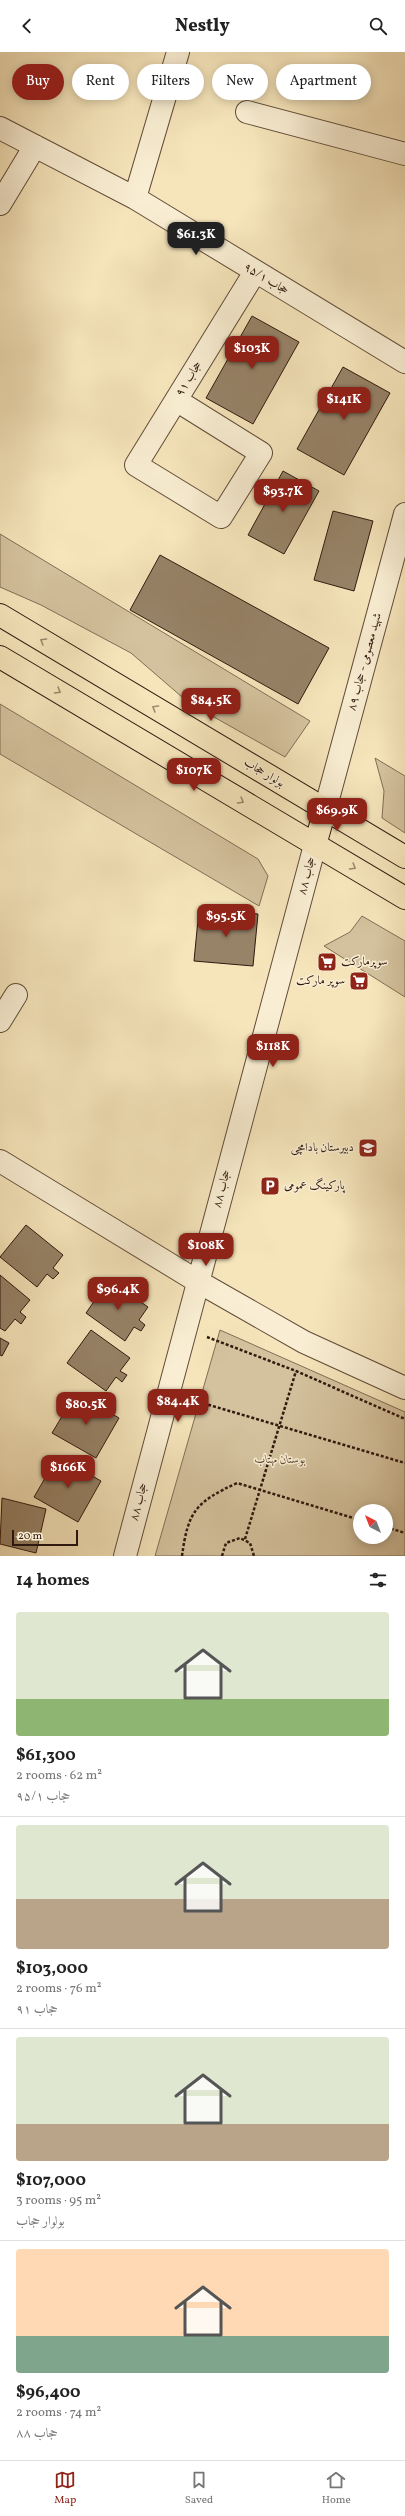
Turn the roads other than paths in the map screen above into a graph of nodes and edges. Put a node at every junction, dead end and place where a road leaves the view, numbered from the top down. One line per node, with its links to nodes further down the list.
1 (178, 52): 6 (street)
2 (247, 112): 5 (street)
3 (0, 128): 4 (street, حجاب ۹۵/۱)
4 (35, 146): 6 (street, حجاب ۹۵/۱); 7 (street)
5 (405, 154)
6 (135, 198): 8 (street, حجاب ۹۵/۱)
7 (0, 204)
8 (255, 272): 9 (street, حجاب ۹۵/۱); 10 (street, حجاب ۹۱)
9 (405, 362)
10 (176, 400): 10 (street, حجاب ۹۱)
11 (405, 514): 14 (street, شهید معصومی - حجاب ۸۹)
12 (0, 615): 14 (main road, بولوار حجاب, one-way to 12)
13 (0, 657): 15 (main road, one-way to 15)
14 (325, 810): 15 (main road); 16 (main road, بولوار حجاب)
15 (315, 845): 17 (main road, one-way to 17); 21 (street, حجاب ۸۸)
16 (405, 857)
17 (405, 898)
18 (16, 995): 19 (street)
19 (0, 1021)
20 (0, 1161): 21 (street)
21 (197, 1281): 22 (street); 23 (street, حجاب ۸۸)
22 (405, 1388)
23 (125, 1556)

